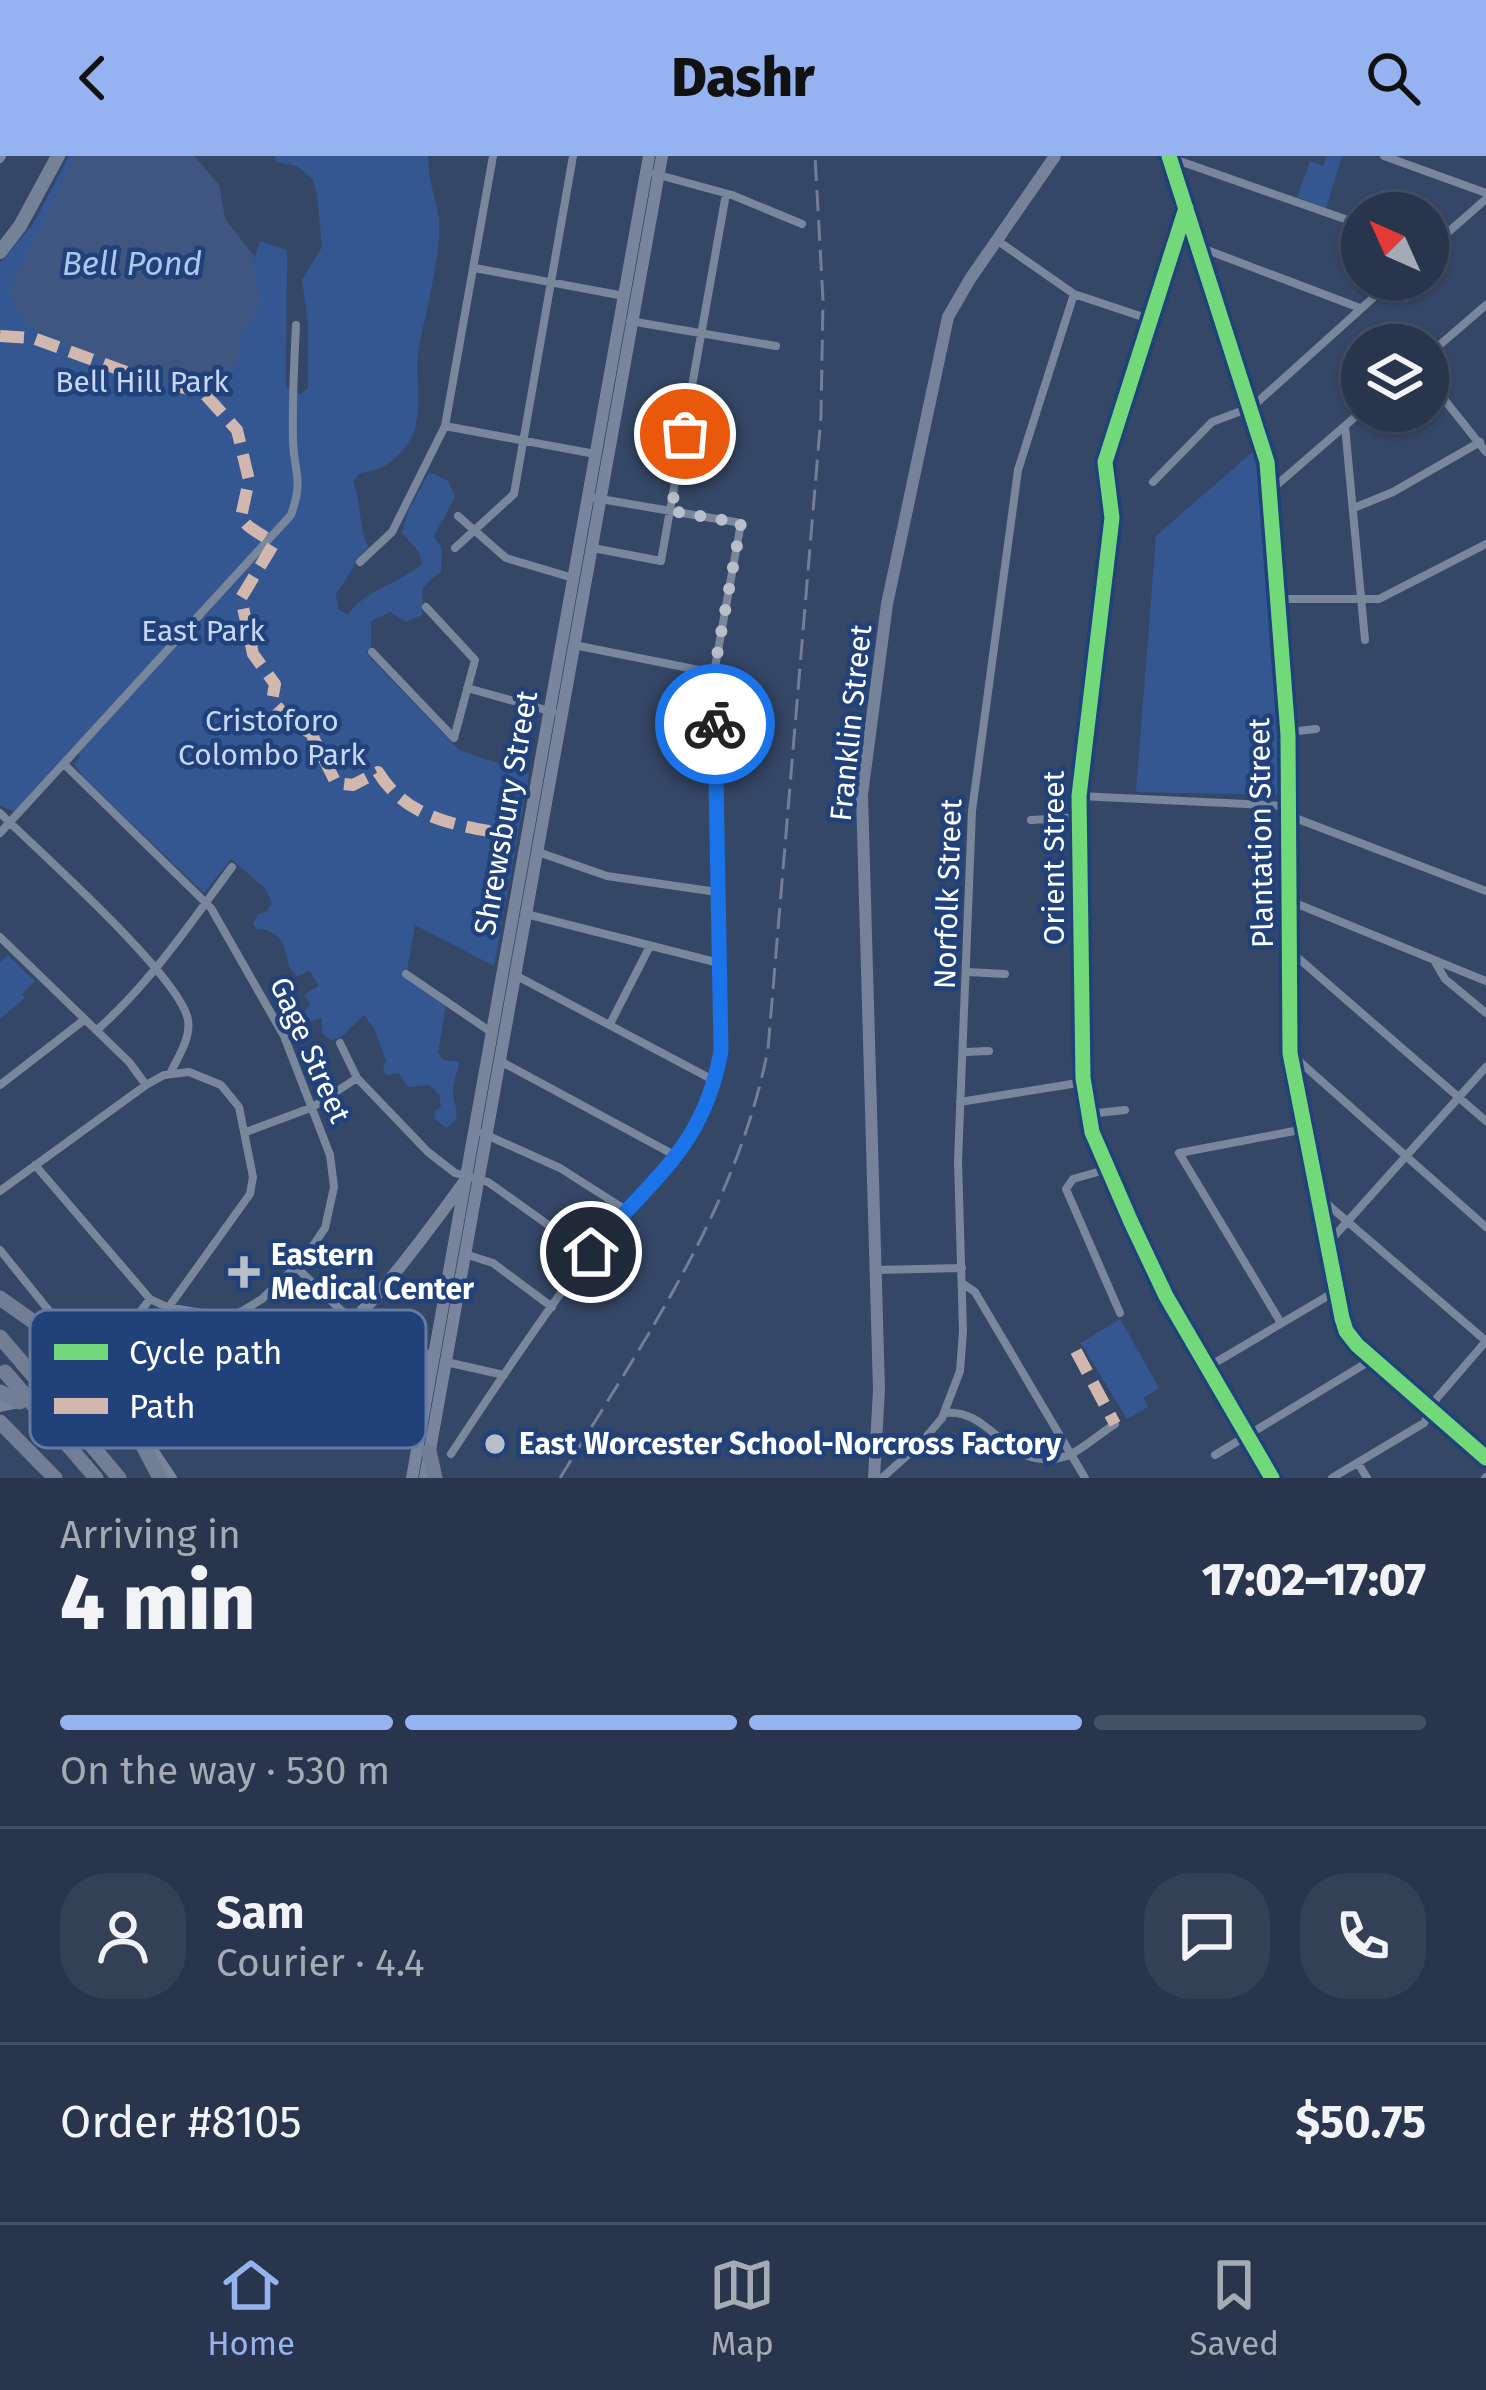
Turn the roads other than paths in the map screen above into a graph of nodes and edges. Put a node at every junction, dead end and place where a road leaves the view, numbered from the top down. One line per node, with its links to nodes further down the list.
1 (58, 156): 18 (highway)
2 (493, 156): 19 (street)
3 (573, 156): 20 (street)
4 (650, 156): 9 (main road, Shrewsbury Street)
5 (662, 156): 9 (main road, Shrewsbury Street)
6 (1055, 156): 16 (main road, Franklin Street)
7 (1384, 156): 11 (street)
8 (1169, 157): 12 (street, Plantation Street); 13 (street)
9 (652, 174): 10 (street); 22 (main road, Shrewsbury Street); 27 (main road, Shrewsbury Street)
10 (726, 194): 14 (street); 29 (street)
11 (1486, 196): 15 (street)
12 (1186, 208): 17 (street, Plantation Street); 26 (street, Orient Street)
13 (1341, 218)
14 (802, 224)
15 (1449, 230)
16 (998, 241): 21 (street); 134 (main road, Franklin Street)
17 (1198, 247): 24 (street); 33 (street, Plantation Street)
18 (0, 251)
19 (475, 268): 20 (street); 34 (street)
20 (550, 282): 22 (street); 37 (street)
21 (1074, 294): 26 (street); 86 (street, Norfolk Street)
22 (623, 296): 27 (main road, Shrewsbury Street)
23 (1369, 300): 24 (street)
24 (1360, 308): 33 (street)
25 (1484, 311): 30 (street)
26 (1149, 319): 65 (street, Orient Street)
27 (627, 320): 29 (street); 40 (main road, Shrewsbury Street); 43 (main road, Shrewsbury Street)
28 (296, 326): 64 (street)
29 (702, 333): 31 (street); 45 (street)
30 (1449, 338)
31 (776, 346)
32 (1449, 404): 38 (street)
33 (1252, 407): 41 (street); 42 (street, Plantation Street)
34 (446, 426): 37 (street); 51 (street)
35 (1341, 429): 42 (street)
36 (1346, 432): 44 (street)
37 (524, 441): 40 (street); 47 (street)
38 (1480, 442): 39 (street); 44 (street)
39 (1486, 452)
40 (596, 454): 43 (main road, Shrewsbury Street)
41 (1153, 482)
42 (1270, 491): 53 (street, Plantation Street)
43 (595, 498): 45 (street); 50 (main road, Shrewsbury Street); 52 (main road, Shrewsbury Street)
44 (1353, 508): 54 (street)
45 (671, 511): 50 (street); 59 (street)
46 (458, 516): 47 (street)
47 (477, 530): 49 (street); 52 (street)
48 (1486, 544): 54 (street)
49 (455, 548)
50 (592, 548): 57 (main road, Shrewsbury Street)
51 (360, 562)
52 (573, 578): 57 (main road, Shrewsbury Street)
53 (1278, 599): 54 (street); 63 (street, Plantation Street)
54 (1361, 602): 56 (street)
55 (427, 607): 60 (street)
56 (1365, 640)
57 (567, 644): 59 (street); 61 (main road, Shrewsbury Street)
58 (372, 652): 60 (street)
59 (714, 673): 75 (street)
60 (467, 688): 61 (street)
61 (555, 712): 72 (main road, Shrewsbury Street)
62 (1316, 729): 63 (street)
63 (1288, 732): 66 (street, Plantation Street)
64 (65, 765): 70 (street); 77 (street, Gage Street)
65 (1079, 796): 66 (street); 68 (street, Orient Street)
66 (1290, 811): 74 (street); 76 (street, Plantation Street)
67 (0, 813): 70 (street)
68 (1079, 817): 69 (street); 104 (street, Orient Street)
69 (1031, 820)
70 (10, 823): 71 (street); 84 (street)
71 (0, 833)
72 (531, 850): 75 (street); 78 (main road, Shrewsbury Street); 85 (main road, Shrewsbury Street)
73 (232, 867): 77 (street)
74 (1486, 890)
75 (717, 892): 83 (street)
76 (1290, 901): 81 (street, Plantation Street); 82 (street)
77 (206, 902): 84 (street); 109 (street, Gage Street)
78 (526, 914): 80 (street); 85 (main road, Shrewsbury Street)
79 (3, 945): 91 (street)
80 (650, 946): 83 (street); 92 (street)
81 (1290, 951): 98 (street, Plantation Street); 107 (street)
82 (1433, 958): 89 (street); 90 (street)
83 (718, 963): 103 (street)
84 (157, 969): 93 (street); 101 (street)
85 (509, 972): 92 (street); 94 (main road, Shrewsbury Street); 99 (main road, Shrewsbury Street)
86 (968, 972): 88 (street); 97 (street, Norfolk Street)
87 (406, 974): 94 (street)
88 (1005, 974)
89 (1486, 981)
90 (1486, 1013)
91 (84, 1020): 93 (street); 105 (street)
92 (610, 1024): 103 (street)
93 (97, 1030): 106 (street)
94 (491, 1032): 115 (main road, Shrewsbury Street)
95 (340, 1043): 102 (street)
96 (989, 1051): 97 (street)
97 (964, 1052): 108 (street, Norfolk Street)
98 (1290, 1053): 113 (street, Plantation Street); 116 (street)
99 (500, 1061): 115 (main road, Shrewsbury Street); 117 (street)
100 (1486, 1066): 107 (street)
101 (170, 1074): 106 (street); 114 (street)
102 (357, 1078): 109 (street); 120 (street)
103 (716, 1081): 117 (street)
104 (1084, 1082): 108 (street); 111 (street, Orient Street)
105 (0, 1085)
106 (146, 1085): 118 (street)
107 (1459, 1097): 112 (street); 116 (street)
108 (960, 1102): 133 (street, Norfolk Street)
109 (313, 1107): 114 (street); 132 (street, Gage Street)
110 (1126, 1110): 111 (street)
111 (1088, 1114): 119 (street, Orient Street)
112 (1486, 1121)
113 (1305, 1129): 122 (street, Plantation Street); 150 (street)
114 (246, 1132): 139 (street)
115 (481, 1133): 120 (main road, Shrewsbury Street); 120 (main road, Shrewsbury Street); 123 (street)
116 (1406, 1156): 125 (street); 127 (street)
117 (678, 1157): 123 (street)
118 (35, 1165): 121 (street); 138 (street)
119 (1108, 1169): 148 (street); 156 (street, Orient Street)
120 (474, 1178): 124 (main road); 126 (main road, Shrewsbury Street); 130 (main road, Shrewsbury Street); 131 (street)
121 (0, 1191)
122 (1319, 1197): 125 (street); 128 (street, Plantation Street)
123 (626, 1210): 131 (street)
124 (442, 1212): 126 (main road); 147 (main road)
125 (1348, 1221): 128 (street); 152 (street)
126 (458, 1222): 154 (main road, Shrewsbury Street)
127 (1486, 1227)
128 (1329, 1242): 136 (street, Plantation Street)
129 (0, 1250): 141 (street)
130 (465, 1254): 140 (street); 154 (main road, Shrewsbury Street)
131 (589, 1254): 140 (street)
132 (296, 1267): 145 (street, Gage Street); 146 (street)
133 (962, 1268): 134 (street); 135 (street, Norfolk Street)
134 (876, 1270): 189 (main road, Franklin Street)
135 (962, 1283): 165 (street, Norfolk Street); 178 (street)
136 (1338, 1290): 150 (street); 155 (street, Plantation Street)
137 (0, 1298): 149 (highway)
138 (150, 1299): 139 (street, Gage Street); 142 (street)
139 (167, 1307): 143 (street); 144 (street, Gage Street)
140 (552, 1307): 159 (street)
141 (47, 1310)
142 (141, 1310)
143 (165, 1310)
144 (185, 1310)
145 (244, 1310)
146 (351, 1310)
147 (359, 1310)
148 (1120, 1312)
149 (30, 1319)
150 (1281, 1323): 156 (street)
151 (0, 1337): 158 (highway, bridge)
152 (1486, 1341): 164 (street)
153 (426, 1352): 154 (street)
154 (439, 1359): 159 (street); 166 (main road, Shrewsbury Street); 175 (main road, Shrewsbury Street)
155 (1373, 1359): 164 (street, Plantation Street); 169 (street)
156 (1208, 1366): 169 (street, Orient Street)
157 (3, 1369): 162 (highway, bridge)
158 (30, 1372)
159 (503, 1375): 176 (street)
160 (0, 1399): 163 (highway)
161 (30, 1401): 163 (main road)
162 (30, 1401)
163 (20, 1402)
164 (1432, 1412): 179 (street, Plantation Street); 180 (street)
165 (945, 1413): 178 (street); 189 (street, Norfolk Street)
166 (426, 1416)
167 (0, 1422): 181 (highway)
168 (1115, 1424): 178 (street)
169 (1248, 1435): 177 (street); 191 (street, Orient Street)
170 (70, 1448): 182 (highway, bridge)
171 (94, 1448): 183 (highway, bridge)
172 (144, 1448): 184 (highway)
173 (150, 1448): 185 (street)
174 (419, 1448): 186 (main road, Shrewsbury Street)
175 (429, 1450): 187 (main road, Shrewsbury Street); 188 (highway)
176 (451, 1454)
177 (1215, 1454)
178 (1072, 1455): 190 (street)
179 (1486, 1458)
180 (1358, 1463): 192 (street); 193 (street)
181 (56, 1478)
182 (96, 1478)
183 (119, 1478)
184 (160, 1478)
185 (172, 1478)
186 (412, 1478)
187 (424, 1478)
188 (435, 1478)
189 (878, 1478)
190 (1085, 1478)
191 (1272, 1478)
192 (1332, 1478)
193 (1367, 1478)

